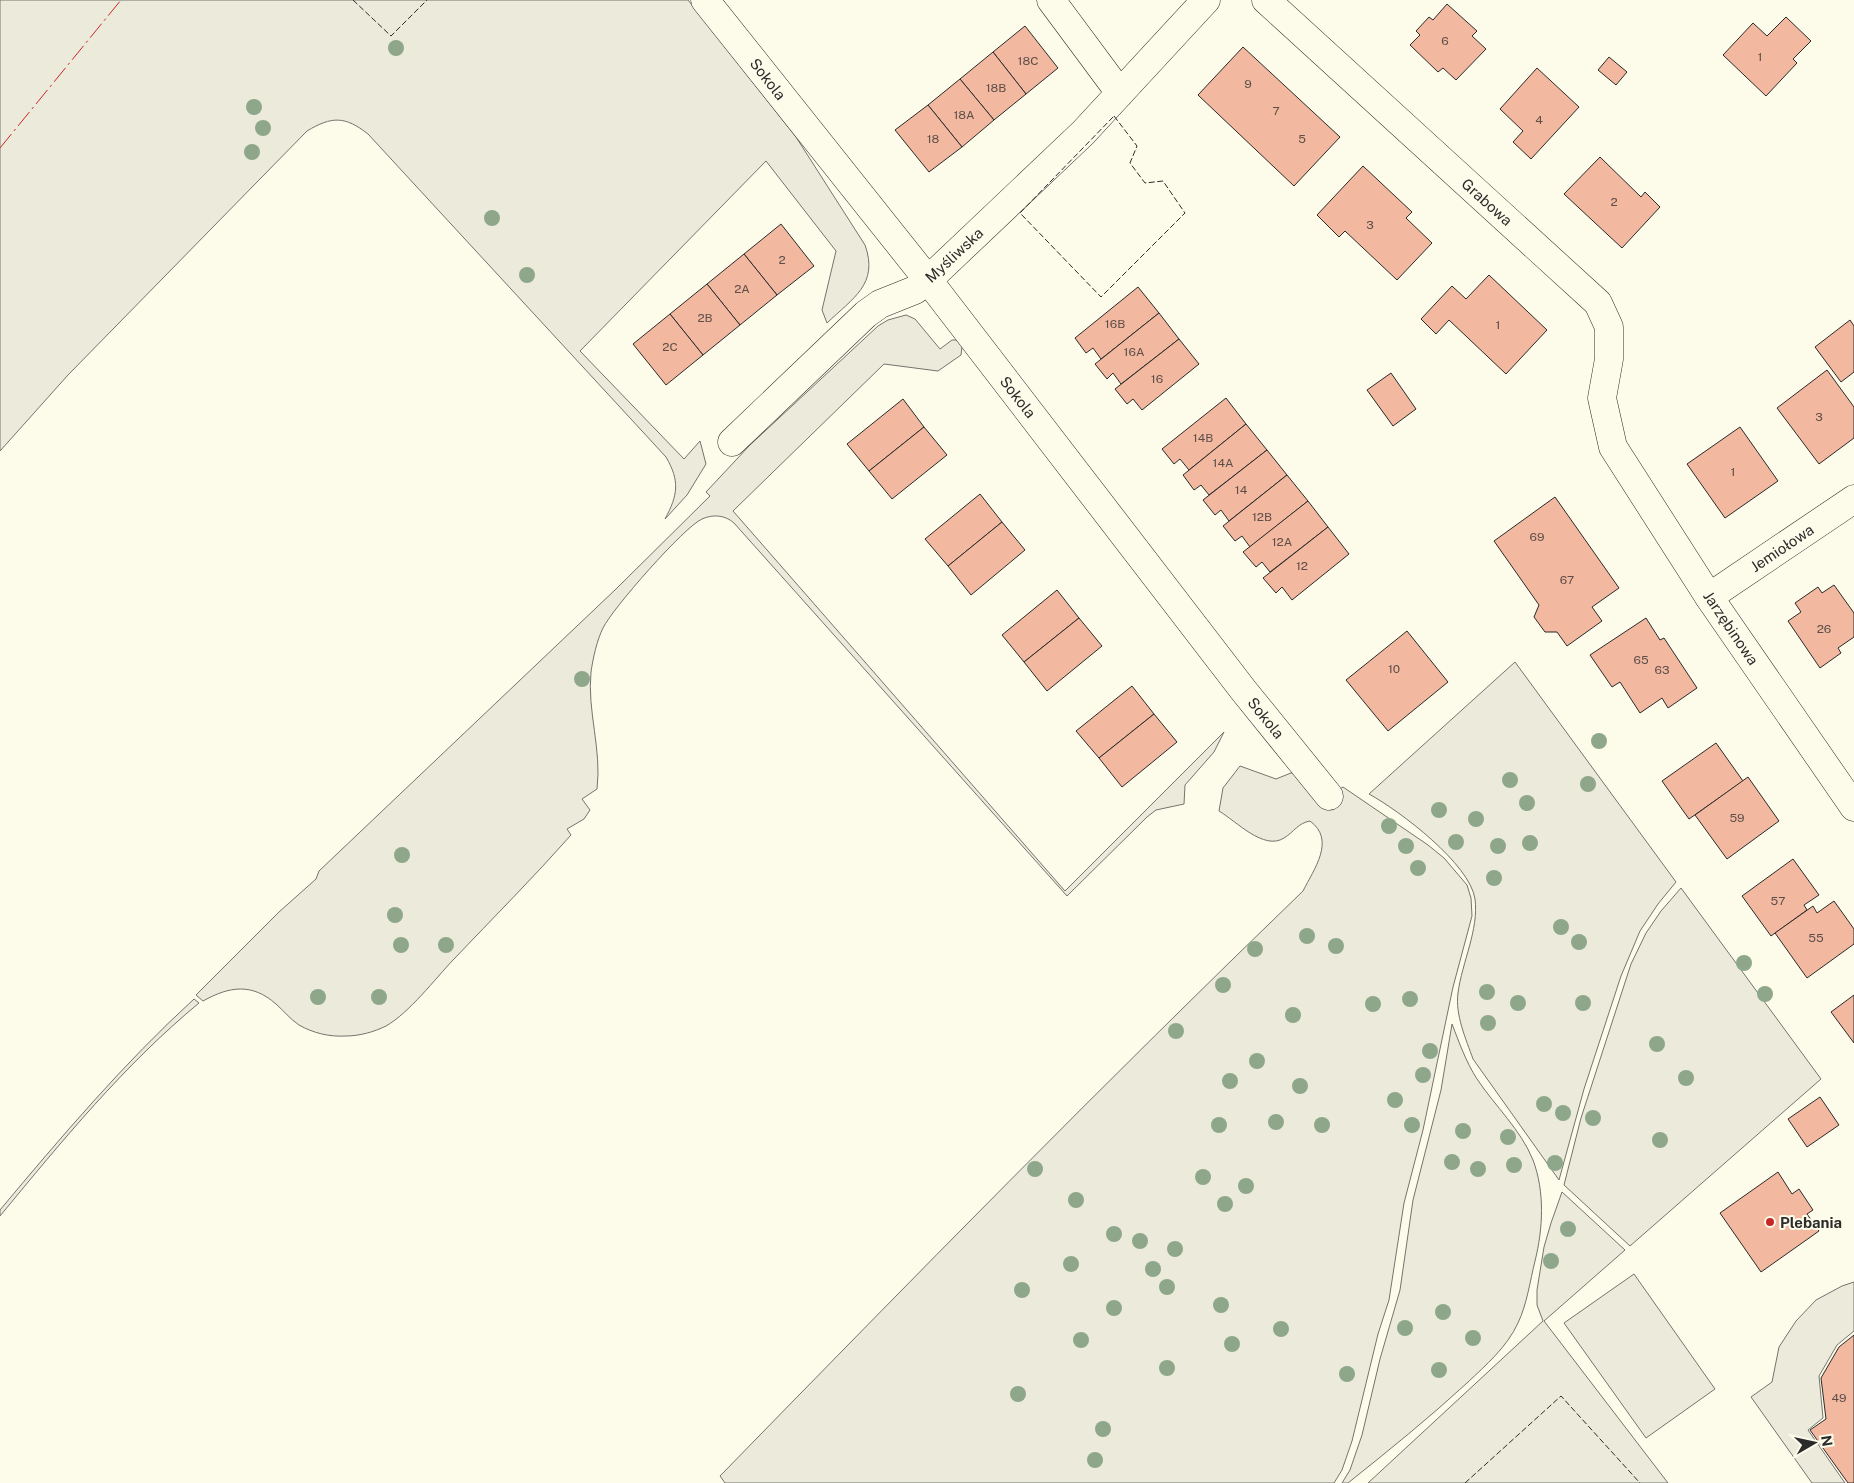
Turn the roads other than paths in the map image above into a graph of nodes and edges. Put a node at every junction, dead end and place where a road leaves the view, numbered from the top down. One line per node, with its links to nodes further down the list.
1 (705, 0): 6 (street, Sokola)
2 (1051, 0): 5 (street)
3 (1206, 0): 5 (street, Myśliwska)
4 (1266, 0): 8 (street, Grabowa)
5 (1120, 93): 6 (street, Myśliwska)
6 (928, 280): 7 (street, Myśliwska); 11 (street, Sokola)
7 (732, 442)
8 (1613, 447): 10 (street, Jarzębinowa)
9 (1854, 499): 10 (street, Jemiołowa)
10 (1709, 597): 12 (street, Jarzębinowa)
11 (1329, 796)
12 (1854, 807)

